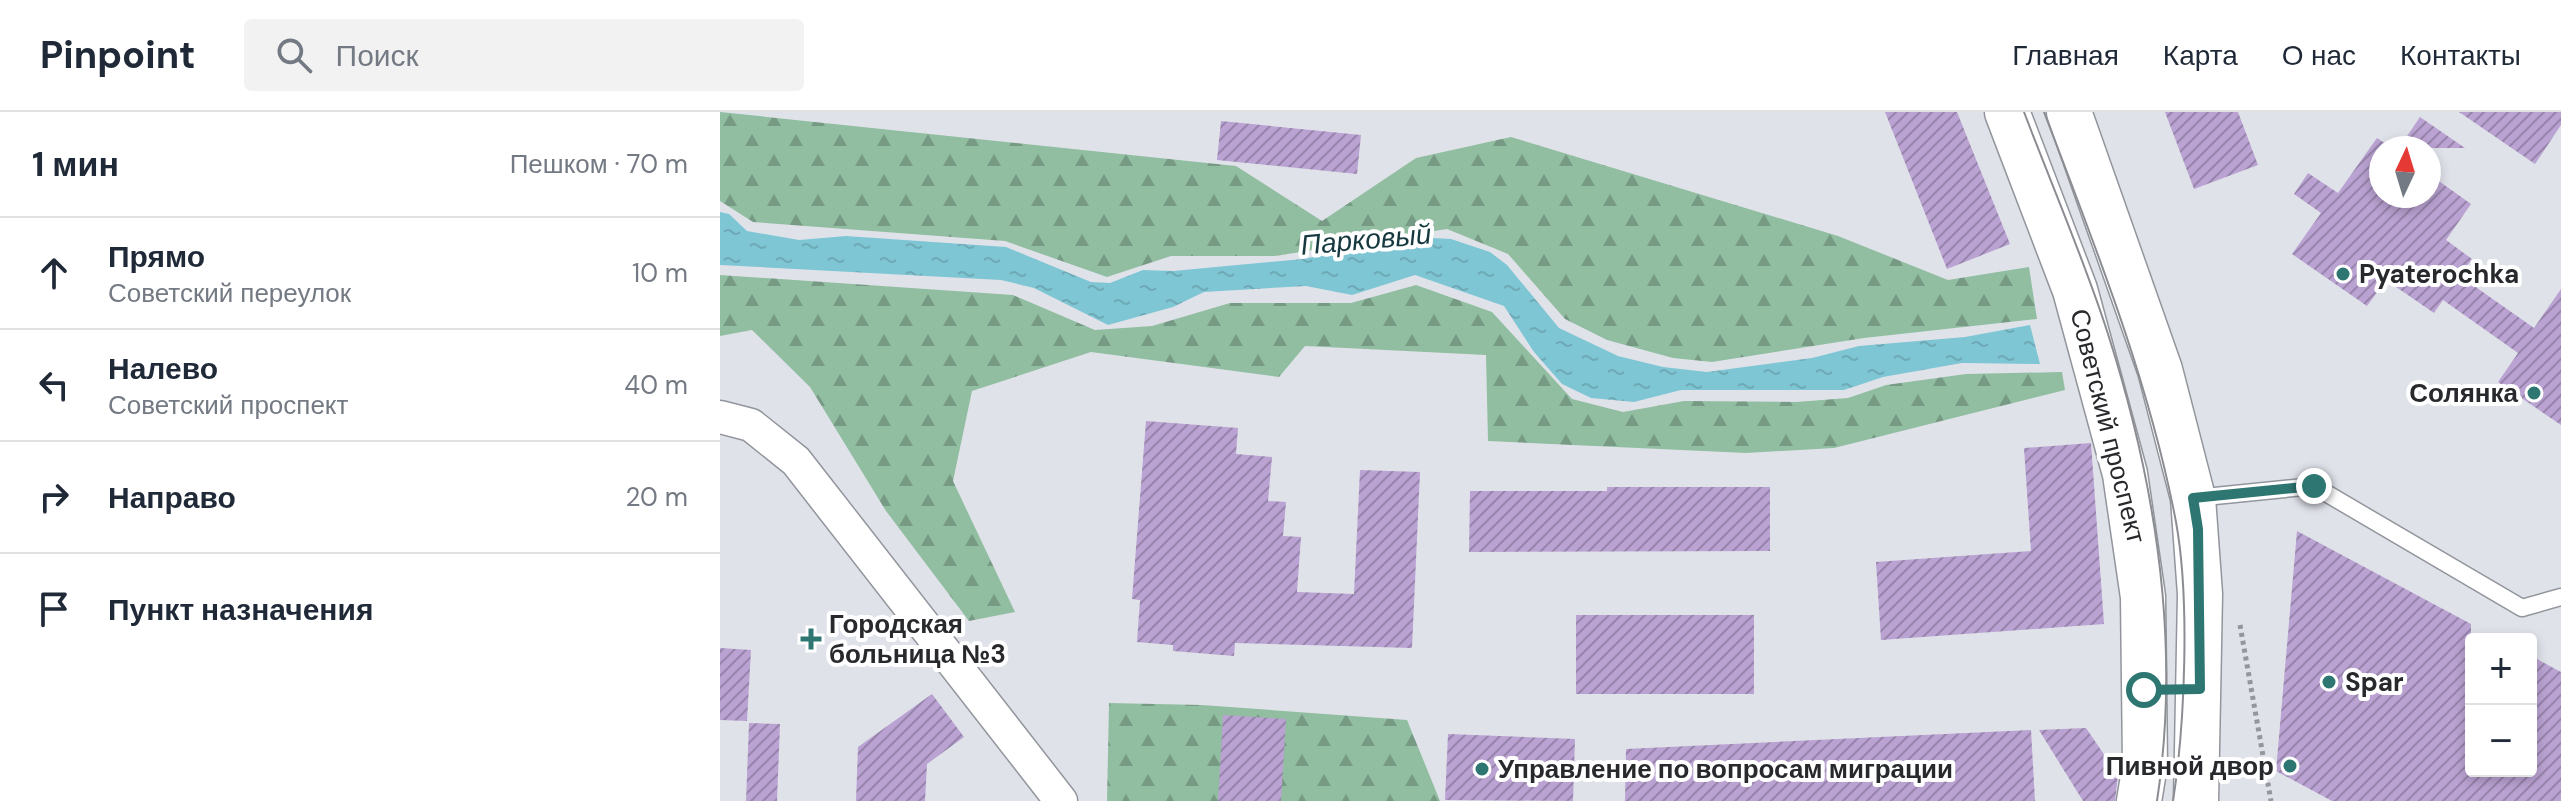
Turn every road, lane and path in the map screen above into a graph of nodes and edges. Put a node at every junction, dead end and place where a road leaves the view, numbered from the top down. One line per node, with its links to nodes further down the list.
1 (2007, 112): 6 (main road, Советский проспект)
2 (2069, 112): 4 (main road, Советский проспект)
3 (720, 417): 7 (street)
4 (2193, 498): 5 (lane); 6 (main road, Советский проспект)
5 (2561, 597)
6 (2163, 689): 8 (main road, Советский проспект); 9 (main road, Советский проспект)
7 (1061, 801)
8 (2139, 801)
9 (2196, 801)

